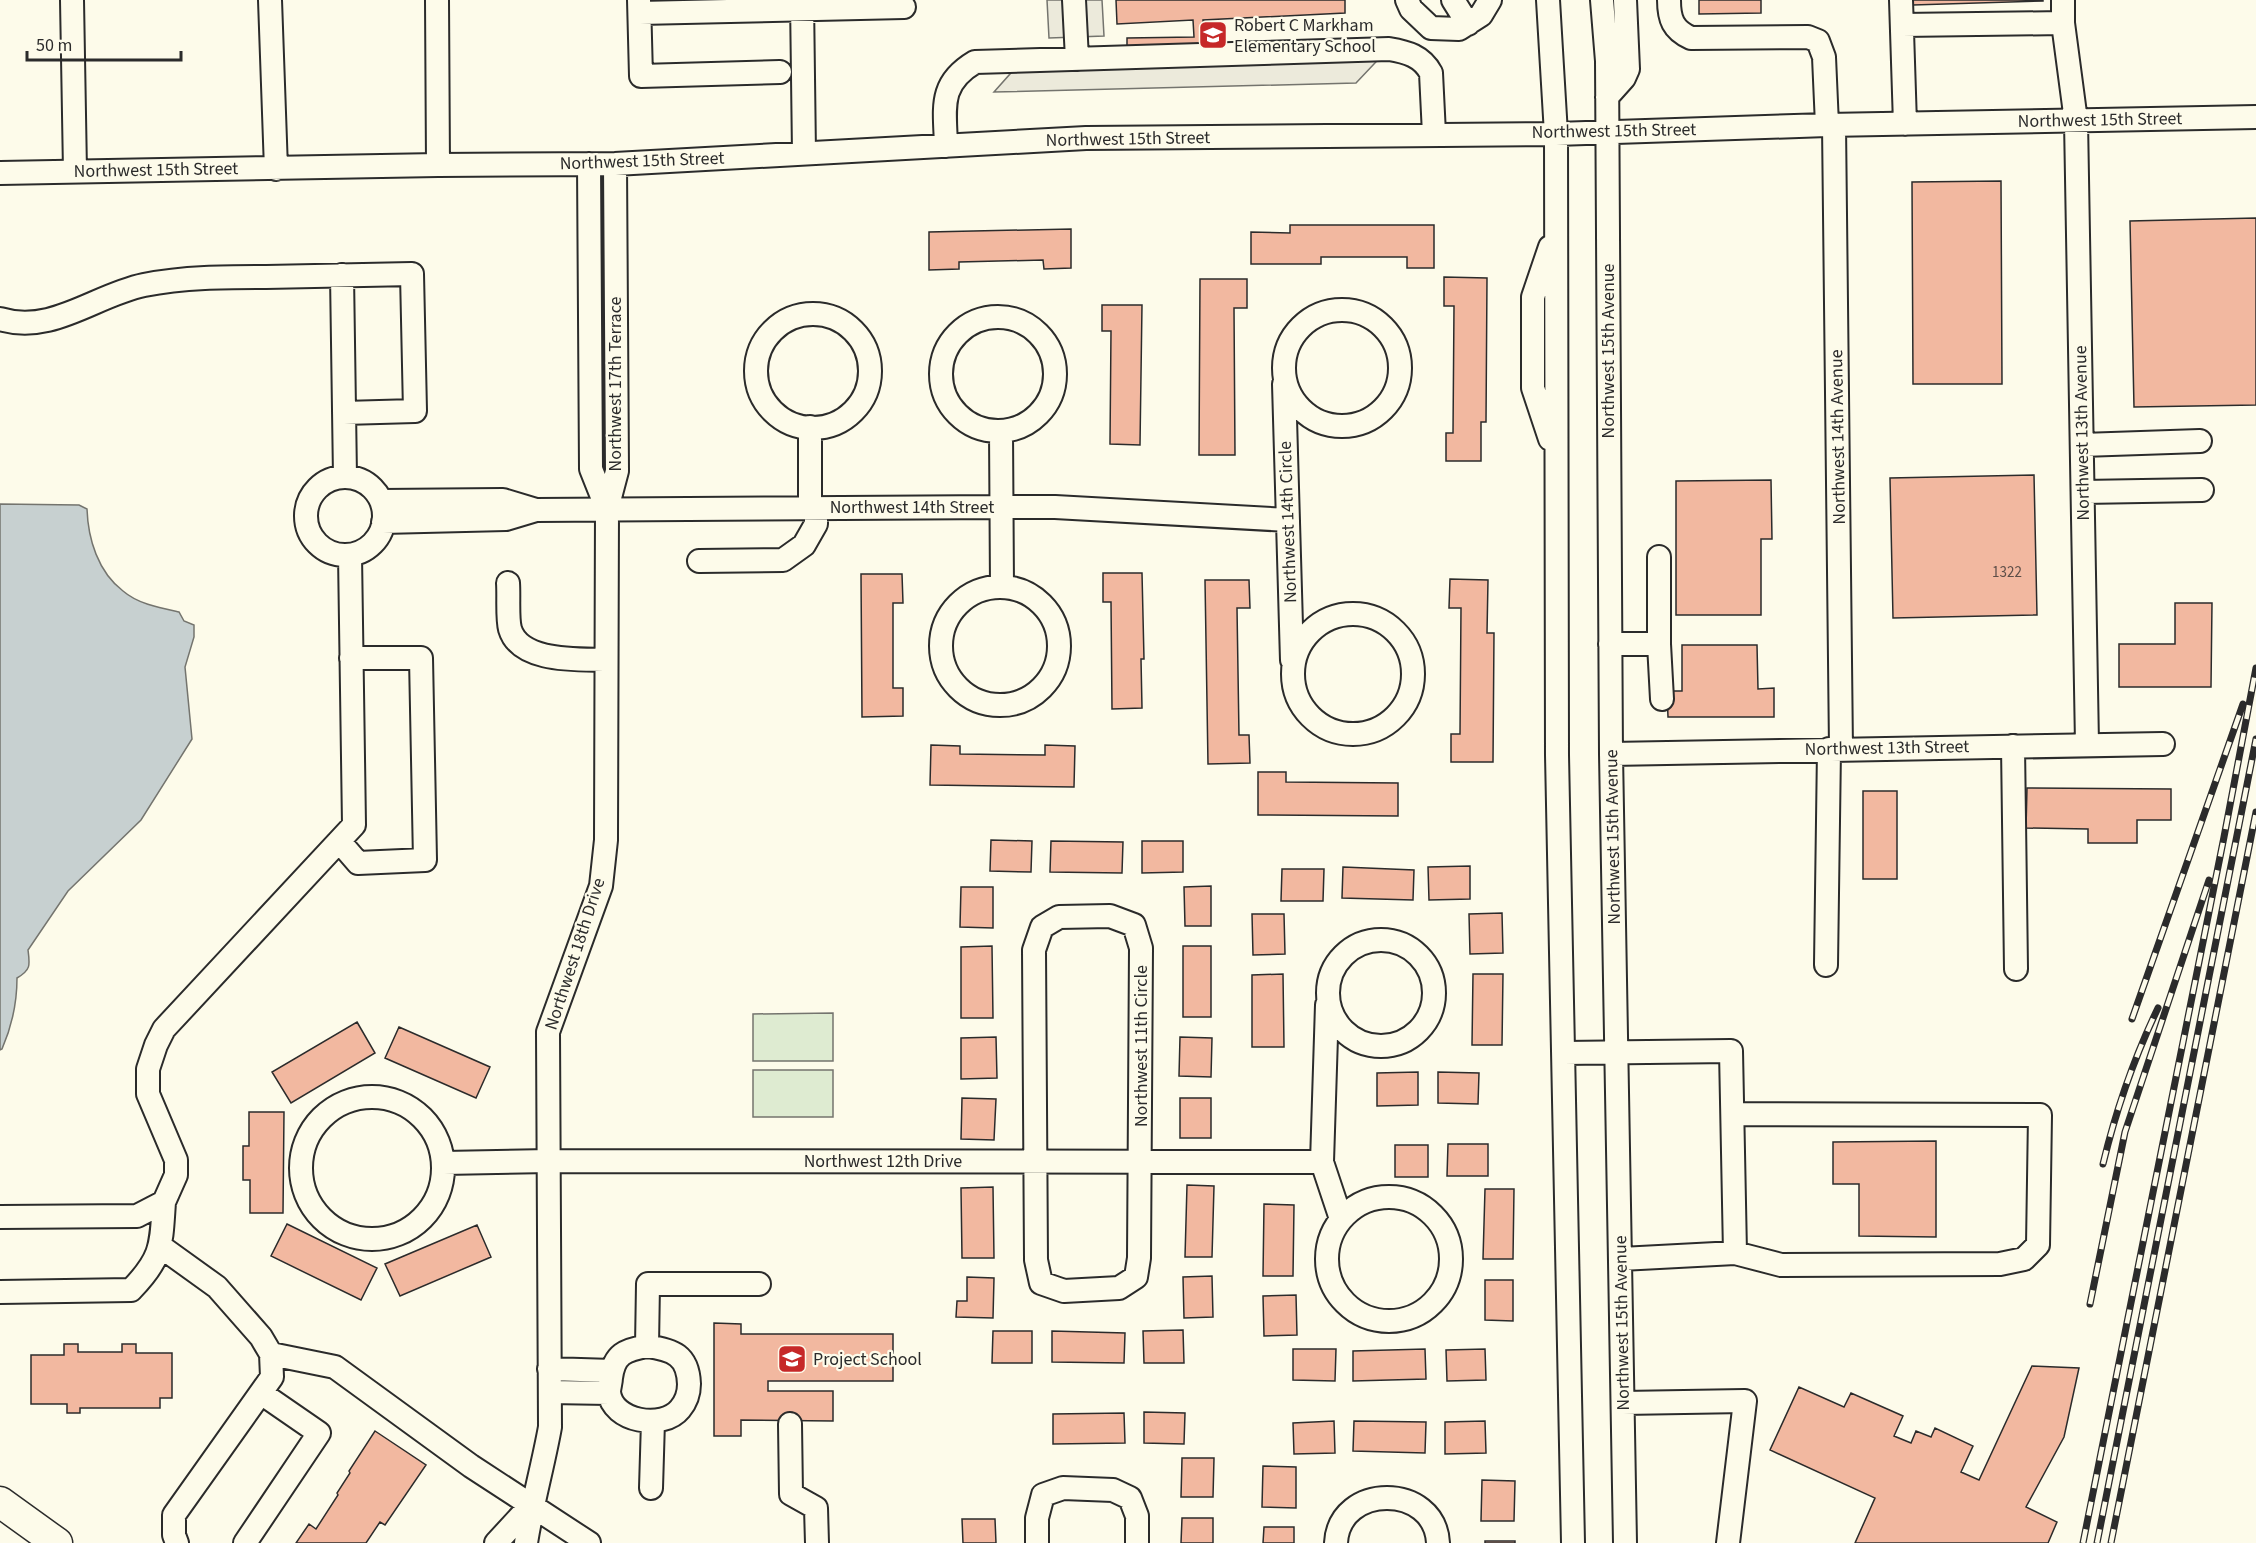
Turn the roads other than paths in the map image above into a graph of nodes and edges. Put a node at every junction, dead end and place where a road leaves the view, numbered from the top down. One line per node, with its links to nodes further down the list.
1 (72, 0): 36 (street)
2 (270, 0): 35 (street)
3 (437, 0): 34 (street)
4 (1074, 0): 20 (street)
5 (1407, 0): 18 (street)
6 (1453, 0): 18 (street)
7 (1490, 0): 18 (street)
8 (1548, 0): 29 (street)
9 (1602, 0): 22 (street, Northwest 15th Avenue)
10 (1625, 0): 22 (street)
11 (1669, 0): 26 (street, Northwest 14th Avenue)
12 (1901, 0): 19 (street)
13 (2063, 0): 17 (street, Northwest 13th Avenue)
14 (802, 5): 15 (street); 16 (street); 31 (street)
15 (639, 6): 21 (street)
16 (904, 7)
17 (2063, 23): 19 (street); 24 (street, Northwest 13th Avenue)
18 (1468, 24)
19 (1902, 25): 25 (street)
20 (1077, 59): 28 (street); 30 (street)
21 (780, 72)
22 (1607, 97): 27 (street, Northwest 15th Avenue)
23 (2256, 117): 24 (street, Northwest 15th Street)
24 (2076, 121): 25 (street, Northwest 15th Street); 45 (street, Northwest 13th Avenue)
25 (1905, 124): 26 (street, Northwest 15th Street)
26 (1831, 125): 27 (street, Northwest 15th Street); 68 (street, Northwest 14th Avenue)
27 (1607, 132): 29 (street, Northwest 15th Street); 59 (street, Northwest 15th Avenue)
28 (1434, 134): 29 (street, Northwest 15th Street); 30 (street, Northwest 15th Street)
29 (1556, 134): 74 (street)
30 (946, 146): 31 (street, Northwest 15th Street)
31 (804, 153): 33 (street, Northwest 15th Street)
32 (589, 164): 33 (street, Northwest 15th Street); 34 (street, Northwest 15th Street); 51 (street, Northwest 17th Terrace)
33 (615, 164): 51 (street, Northwest 17th Terrace)
34 (438, 165): 35 (street, Northwest 15th Street)
35 (276, 169): 36 (street, Northwest 15th Street)
36 (75, 171): 37 (street, Northwest 15th Street)
37 (0, 173)
38 (342, 275): 39 (street); 41 (street); 41 (street)
39 (0, 319)
40 (1284, 370): 40 (street, Northwest 14th Circle); 53 (street, Northwest 14th Circle)
41 (344, 413): 46 (street)
42 (810, 428): 42 (street); 50 (street)
43 (1001, 430): 43 (street); 49 (street)
44 (2200, 441): 45 (street)
45 (2082, 445): 48 (street, Northwest 13th Avenue)
46 (345, 477): 52 (street); 54 (street)
47 (2202, 490): 48 (street)
48 (2083, 492): 65 (street, Northwest 13th Avenue)
49 (1002, 507): 50 (street, Northwest 14th Street); 53 (street, Northwest 14th Street); 58 (street)
50 (813, 508): 51 (street, Northwest 14th Street); 56 (street)
51 (606, 509): 52 (street, Northwest 14th Street); 62 (street, Northwest 18th Drive)
52 (382, 511): 54 (street)
53 (1288, 520): 63 (street, Northwest 14th Circle)
54 (350, 555): 61 (street)
55 (1659, 556): 60 (street)
56 (699, 561)
57 (508, 583): 62 (street)
58 (1002, 587): 58 (street)
59 (1610, 644): 60 (street); 69 (street, Northwest 15th Avenue)
60 (1659, 644): 64 (street)
61 (351, 658): 70 (street); 70 (street)
62 (606, 660): 77 (street, Northwest 18th Drive)
63 (1292, 673): 63 (street, Northwest 14th Circle)
64 (1662, 699)
65 (2087, 744): 66 (street, Northwest 13th Street); 67 (street, Northwest 13th Street)
66 (2163, 744)
67 (2013, 746): 68 (street, Northwest 13th Street); 72 (street)
68 (1835, 749): 69 (street, Northwest 13th Street); 71 (street, Northwest 14th Avenue)
69 (1611, 754): 75 (street, Northwest 15th Avenue)
70 (339, 841): 82 (street)
71 (1826, 966)
72 (2016, 969)
73 (1327, 994): 73 (street); 80 (street)
74 (1564, 1053): 75 (street); 99 (street)
75 (1617, 1053): 76 (street); 87 (street, Northwest 15th Avenue)
76 (1733, 1114): 86 (street); 86 (street)
77 (549, 1161): 78 (street, Northwest 12th Drive); 81 (street, Northwest 12th Drive); 92 (street, Northwest 18th Drive)
78 (1035, 1161): 79 (street, Northwest 12th Drive); 79 (street, Northwest 11th Circle); 79 (street, Northwest 11th Circle)
79 (1141, 1162): 80 (street, Northwest 12th Drive)
80 (1322, 1162): 84 (street)
81 (444, 1163): 81 (street)
82 (164, 1202): 83 (street); 85 (street)
83 (0, 1218)
84 (1341, 1219): 84 (street)
85 (160, 1246): 89 (street); 91 (street)
86 (1735, 1253): 87 (street)
87 (1621, 1259): 96 (street, Northwest 15th Avenue)
88 (759, 1284): 90 (street)
89 (0, 1292)
90 (647, 1346): 93 (street); 97 (street)
91 (271, 1354): 95 (street); 102 (street)
92 (549, 1369): 93 (street); 94 (street, Northwest 18th Drive)
93 (611, 1382): 94 (street); 97 (street)
94 (550, 1392): 102 (street, Northwest 18th Drive)
95 (261, 1393): 105 (street); 106 (street)
96 (1623, 1404): 116 (street, Northwest 15th Avenue); 117 (street)
97 (653, 1421): 100 (street)
98 (790, 1424): 110 (street)
99 (1571, 1470): 114 (street); 115 (street)
100 (651, 1488)
101 (0, 1502): 104 (main road)
102 (532, 1504): 107 (street, Northwest 18th Drive); 108 (street, Northwest 18th Drive); 109 (street)
103 (1336, 1541): 113 (street)
104 (57, 1543)
105 (177, 1543)
106 (244, 1543)
107 (496, 1543)
108 (526, 1543)
109 (589, 1543)
110 (817, 1543)
111 (1037, 1543): 112 (street)
112 (1137, 1543)
113 (1438, 1543)
114 (1573, 1543)
115 (1587, 1543)
116 (1626, 1543)
117 (1728, 1543)

